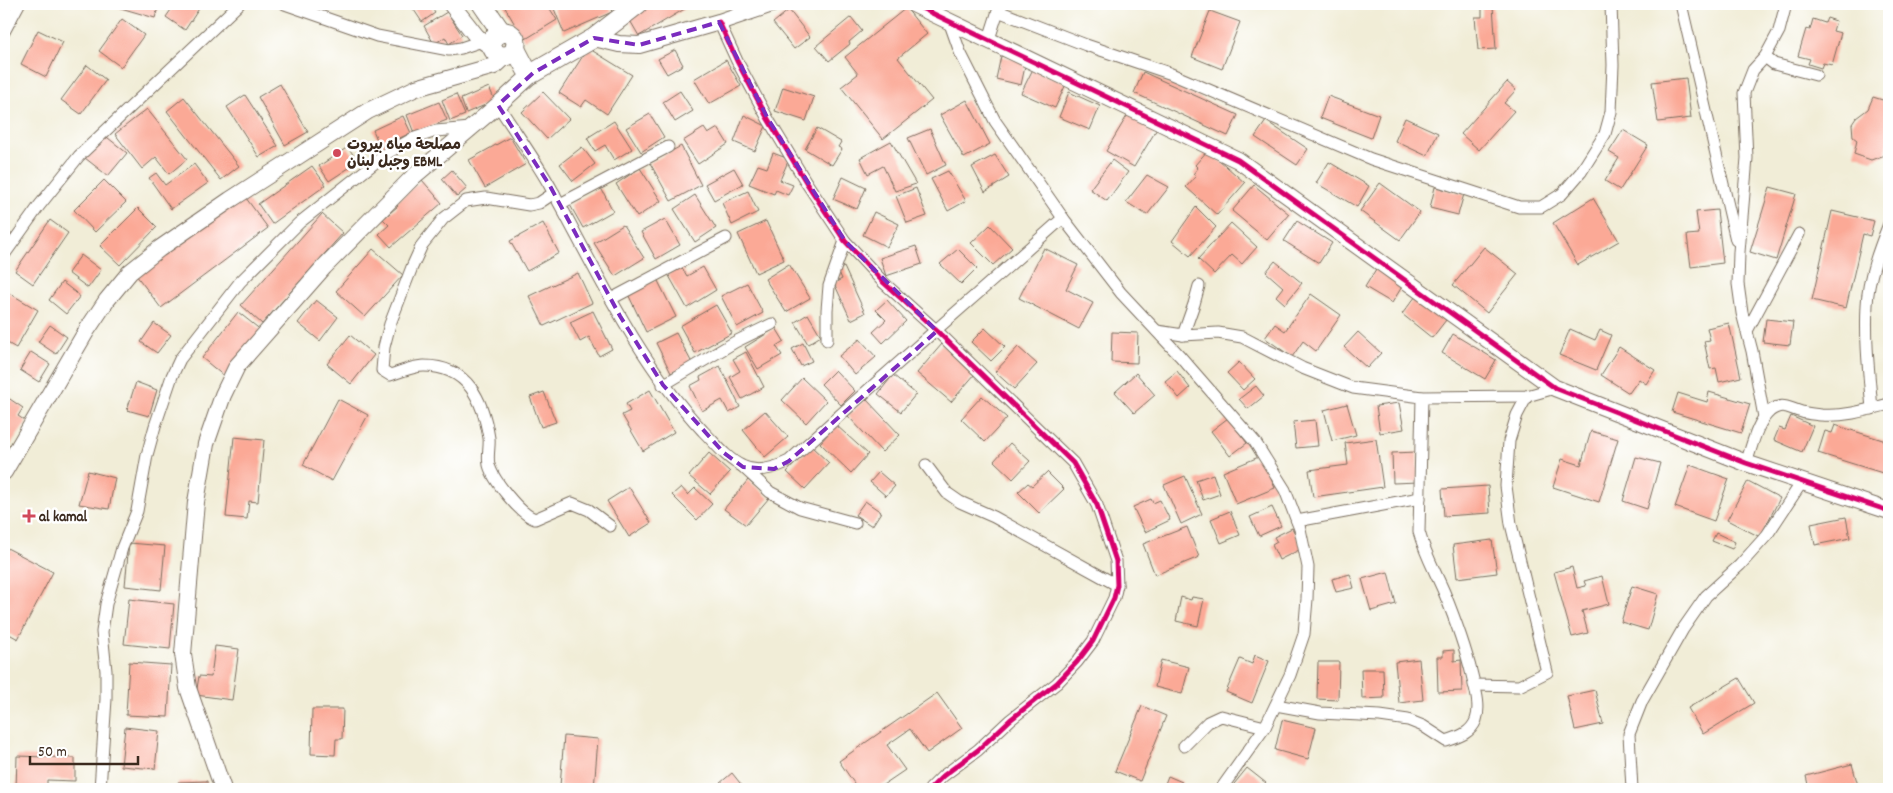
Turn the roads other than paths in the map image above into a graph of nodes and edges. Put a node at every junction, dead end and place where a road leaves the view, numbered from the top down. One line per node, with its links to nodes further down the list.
1 (19, 4): 14 (street)
2 (238, 4): 32 (street)
3 (285, 4): 17 (street)
4 (450, 4): 17 (street)
5 (482, 4): 17 (main road)
6 (772, 4): 13 (street)
7 (913, 4): 12 (street)
8 (1611, 4): 16 (street)
9 (1681, 4): 31 (street)
10 (1786, 4): 18 (street)
11 (631, 6): 15 (main road)
12 (949, 21): 16 (street); 26 (street)
13 (719, 22): 15 (street); 30 (street)
14 (4, 32)
15 (594, 38): 19 (main road)
16 (990, 39): 42 (street)
17 (500, 45): 19 (main road); 51 (street)
18 (1765, 56): 20 (street); 31 (street)
19 (533, 73): 21 (street)
20 (1816, 75)
21 (498, 105): 22 (street); 24 (street)
22 (471, 128): 63 (street); 64 (street)
23 (668, 147): 25 (street)
24 (554, 193): 25 (street); 57 (street)
25 (560, 204): 34 (street)
26 (1063, 218): 36 (street); 37 (street)
27 (1889, 224): 46 (street)
28 (1799, 234): 38 (street)
29 (726, 238): 34 (street)
30 (845, 241): 36 (street); 40 (street)
31 (1739, 252): 38 (street)
32 (4, 255)
33 (1199, 286): 39 (street)
34 (611, 299): 41 (street)
35 (772, 324): 41 (street)
36 (937, 330): 50 (street); 58 (street)
37 (1157, 331): 39 (street); 55 (street)
38 (1747, 331): 47 (street)
39 (1183, 335): 44 (street)
40 (827, 340)
41 (664, 385): 50 (street)
42 (1555, 388): 43 (street); 48 (street)
43 (1527, 396): 44 (street); 59 (street)
44 (1422, 397): 53 (street)
45 (1889, 404): 46 (street)
46 (1872, 409): 47 (street)
47 (1764, 417): 48 (street)
48 (1746, 464): 52 (street)
49 (926, 465): 58 (street)
50 (743, 467): 56 (street)
51 (4, 472)
52 (1802, 482): 54 (street); 67 (street)
53 (1420, 498): 55 (street); 59 (street)
54 (1889, 511)
55 (1296, 521): 60 (street)
56 (855, 523)
57 (610, 526)
58 (1117, 585): 65 (street)
59 (1474, 685): 60 (street)
60 (1276, 705): 61 (street)
61 (1265, 727): 62 (street); 66 (street)
62 (1184, 746)
63 (100, 789)
64 (223, 789)
65 (930, 789)
66 (1221, 789)
67 (1632, 789)

